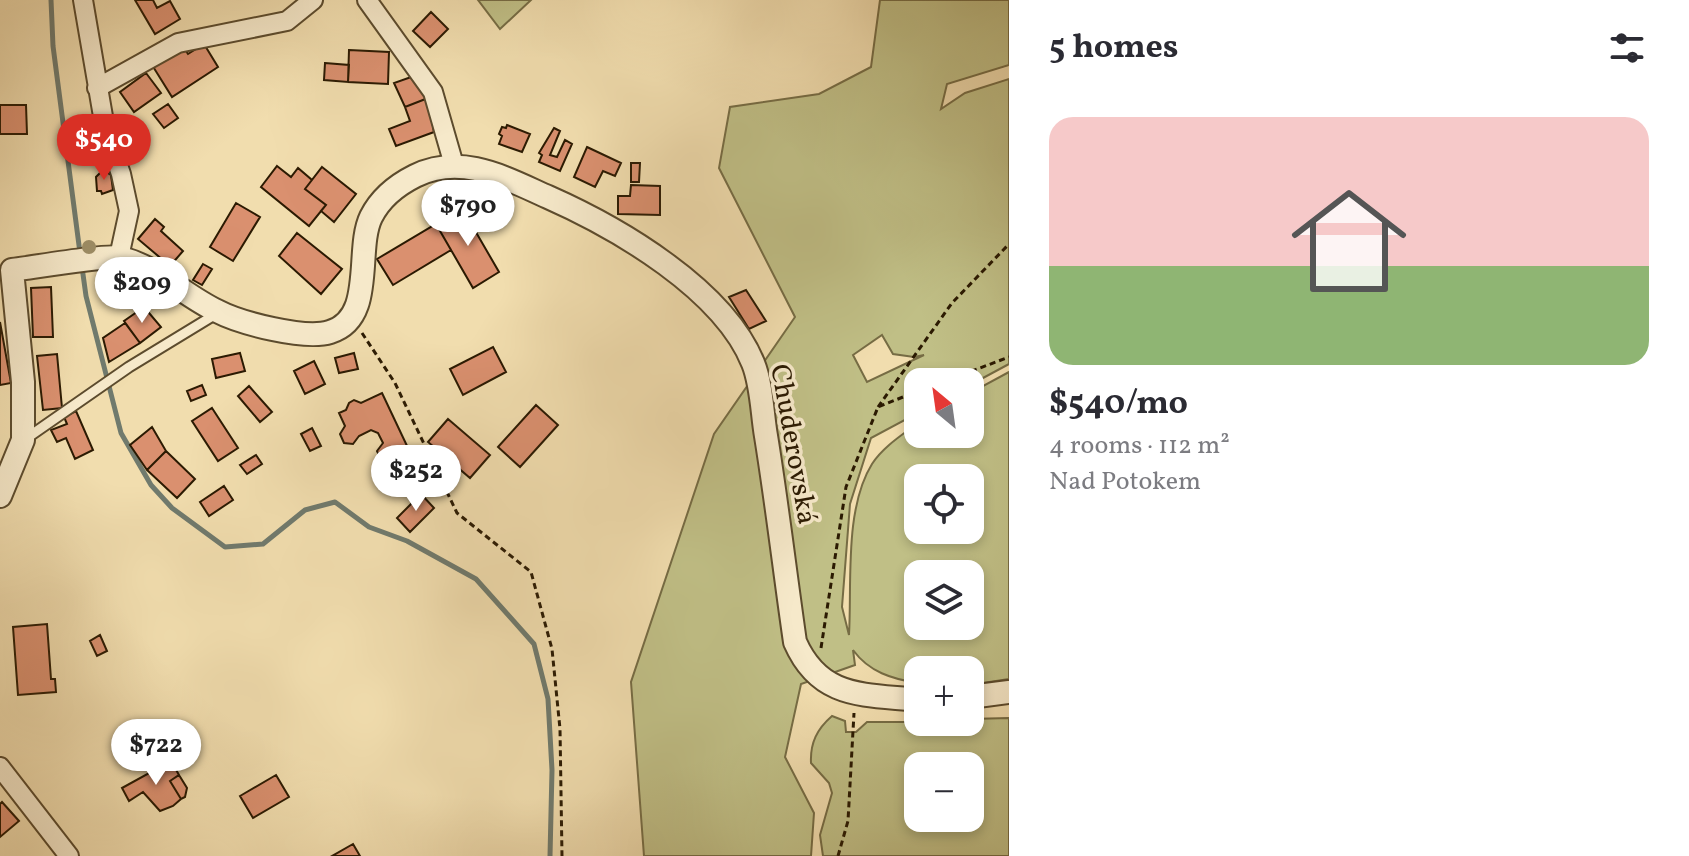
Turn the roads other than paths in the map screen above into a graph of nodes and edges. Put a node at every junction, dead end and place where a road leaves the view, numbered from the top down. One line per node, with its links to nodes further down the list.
1 (83, 0): 4 (street)
2 (313, 0): 4 (street)
3 (367, 0): 5 (street)
4 (97, 88): 6 (street)
5 (454, 165): 8 (street, Chuderovská); 13 (street, Chuderovská)
6 (119, 257): 7 (street); 8 (street)
7 (6, 270): 9 (street)
8 (218, 312): 9 (lane)
9 (23, 440): 10 (street)
10 (0, 496)
11 (1009, 692): 12 (street)
12 (984, 695)
13 (904, 699)
14 (0, 767): 15 (street)
15 (69, 856)

